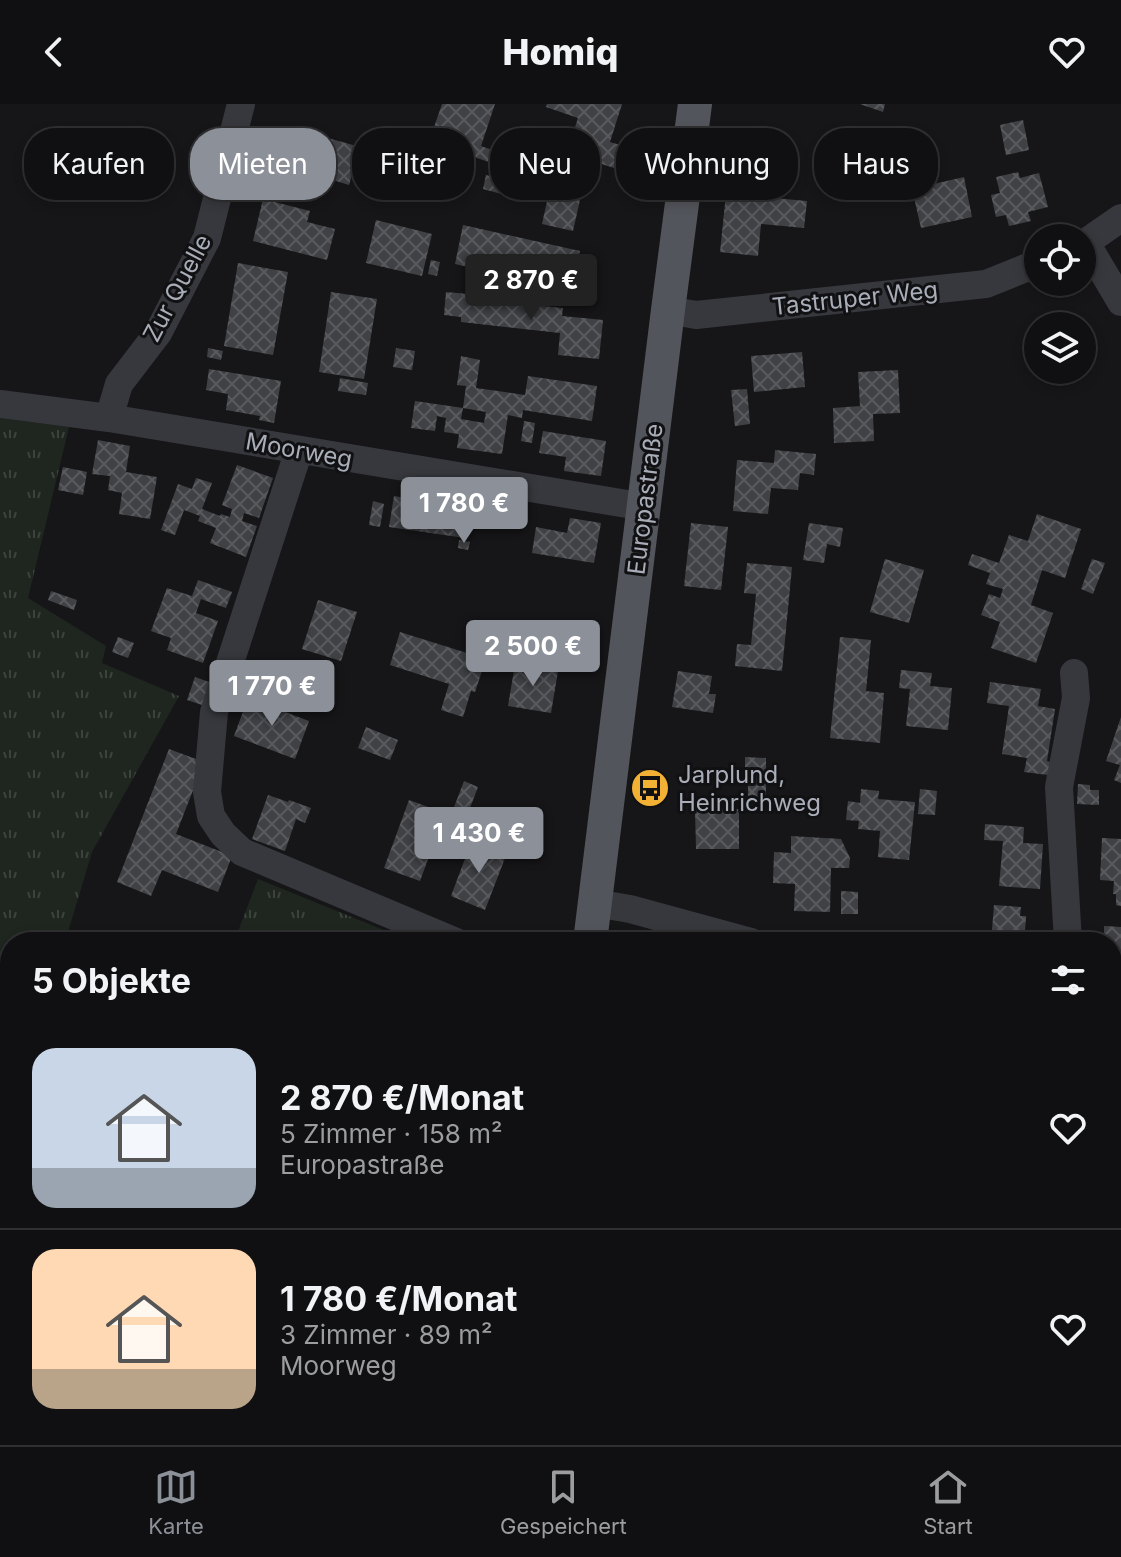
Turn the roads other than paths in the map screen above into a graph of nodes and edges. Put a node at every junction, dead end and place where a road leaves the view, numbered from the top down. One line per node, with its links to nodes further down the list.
1 (241, 104): 10 (street, Zur Quelle)
2 (695, 104): 8 (main road, Europastraße)
3 (1121, 218): 4 (street)
4 (1096, 236)
5 (1096, 263): 7 (street)
6 (1024, 269): 8 (street, Tastruper Weg)
7 (1121, 302)
8 (668, 310): 12 (main road, Europastraße)
9 (0, 404): 10 (street, Moorweg)
10 (109, 418): 11 (street, Moorweg)
11 (299, 450): 12 (street, Moorweg); 15 (street)
12 (645, 507): 14 (main road, Europastraße)
13 (1074, 673): 18 (street)
14 (595, 903): 16 (main road, Europastraße); 17 (street)
15 (432, 932)
16 (591, 932)
17 (714, 932)
18 (1067, 932)

